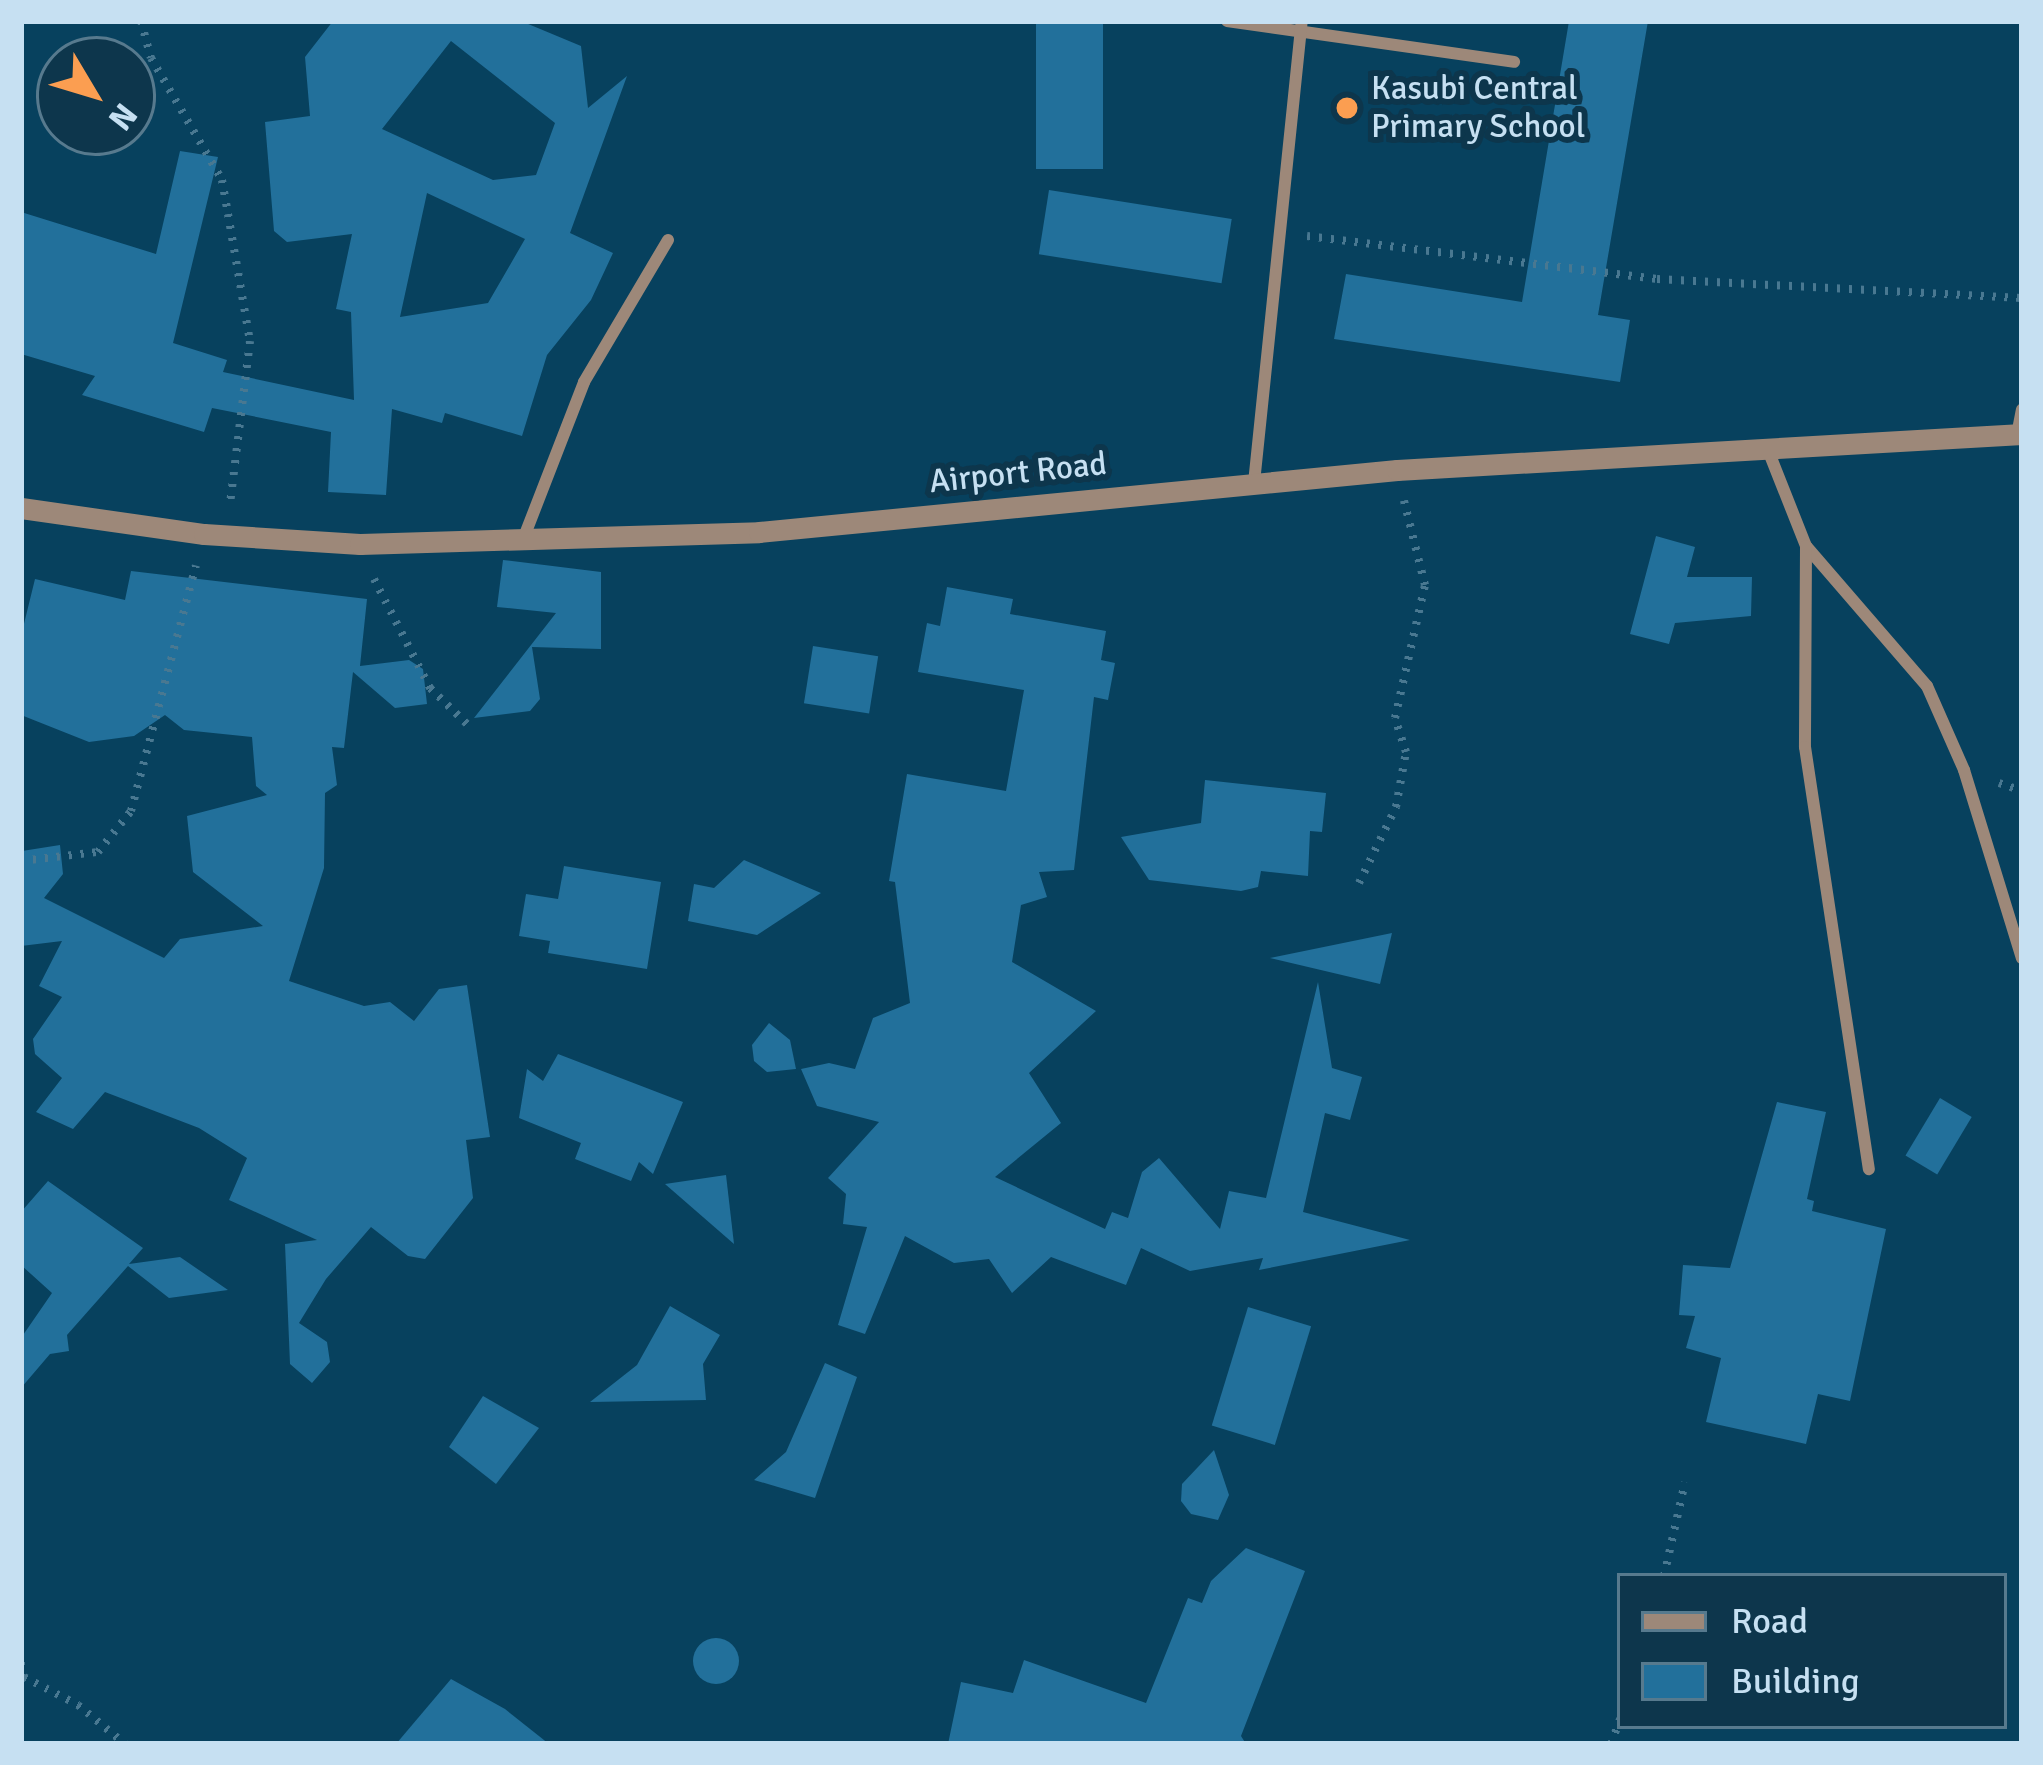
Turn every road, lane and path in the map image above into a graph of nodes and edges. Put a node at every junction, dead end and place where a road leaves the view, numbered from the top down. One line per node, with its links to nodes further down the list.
1 (141, 21): 14 (path)
2 (1227, 21): 3 (street)
3 (1301, 26): 4 (street); 5 (street)
4 (1514, 62)
5 (1279, 232): 7 (path); 12 (street)
6 (668, 240): 15 (street)
7 (2022, 298)
8 (2022, 409): 9 (street)
9 (2020, 434): 10 (street, Airport Road)
10 (1766, 444): 11 (street, Airport Road); 17 (street)
11 (1397, 470): 12 (street, Airport Road); 20 (path)
12 (1255, 483): 15 (street, Airport Road)
13 (21, 508): 14 (street, Airport Road)
14 (214, 535): 16 (street, Airport Road); 19 (path)
15 (524, 537): 16 (street, Airport Road)
16 (359, 544): 18 (path)
17 (1806, 547): 21 (street); 22 (street)
18 (472, 729)
19 (21, 861)
20 (1359, 883)
21 (2022, 958)
22 (1868, 1169)
23 (1685, 1482): 24 (path)
24 (1665, 1573)
25 (21, 1662): 26 (path)
26 (22, 1680): 27 (path)
27 (125, 1744)

